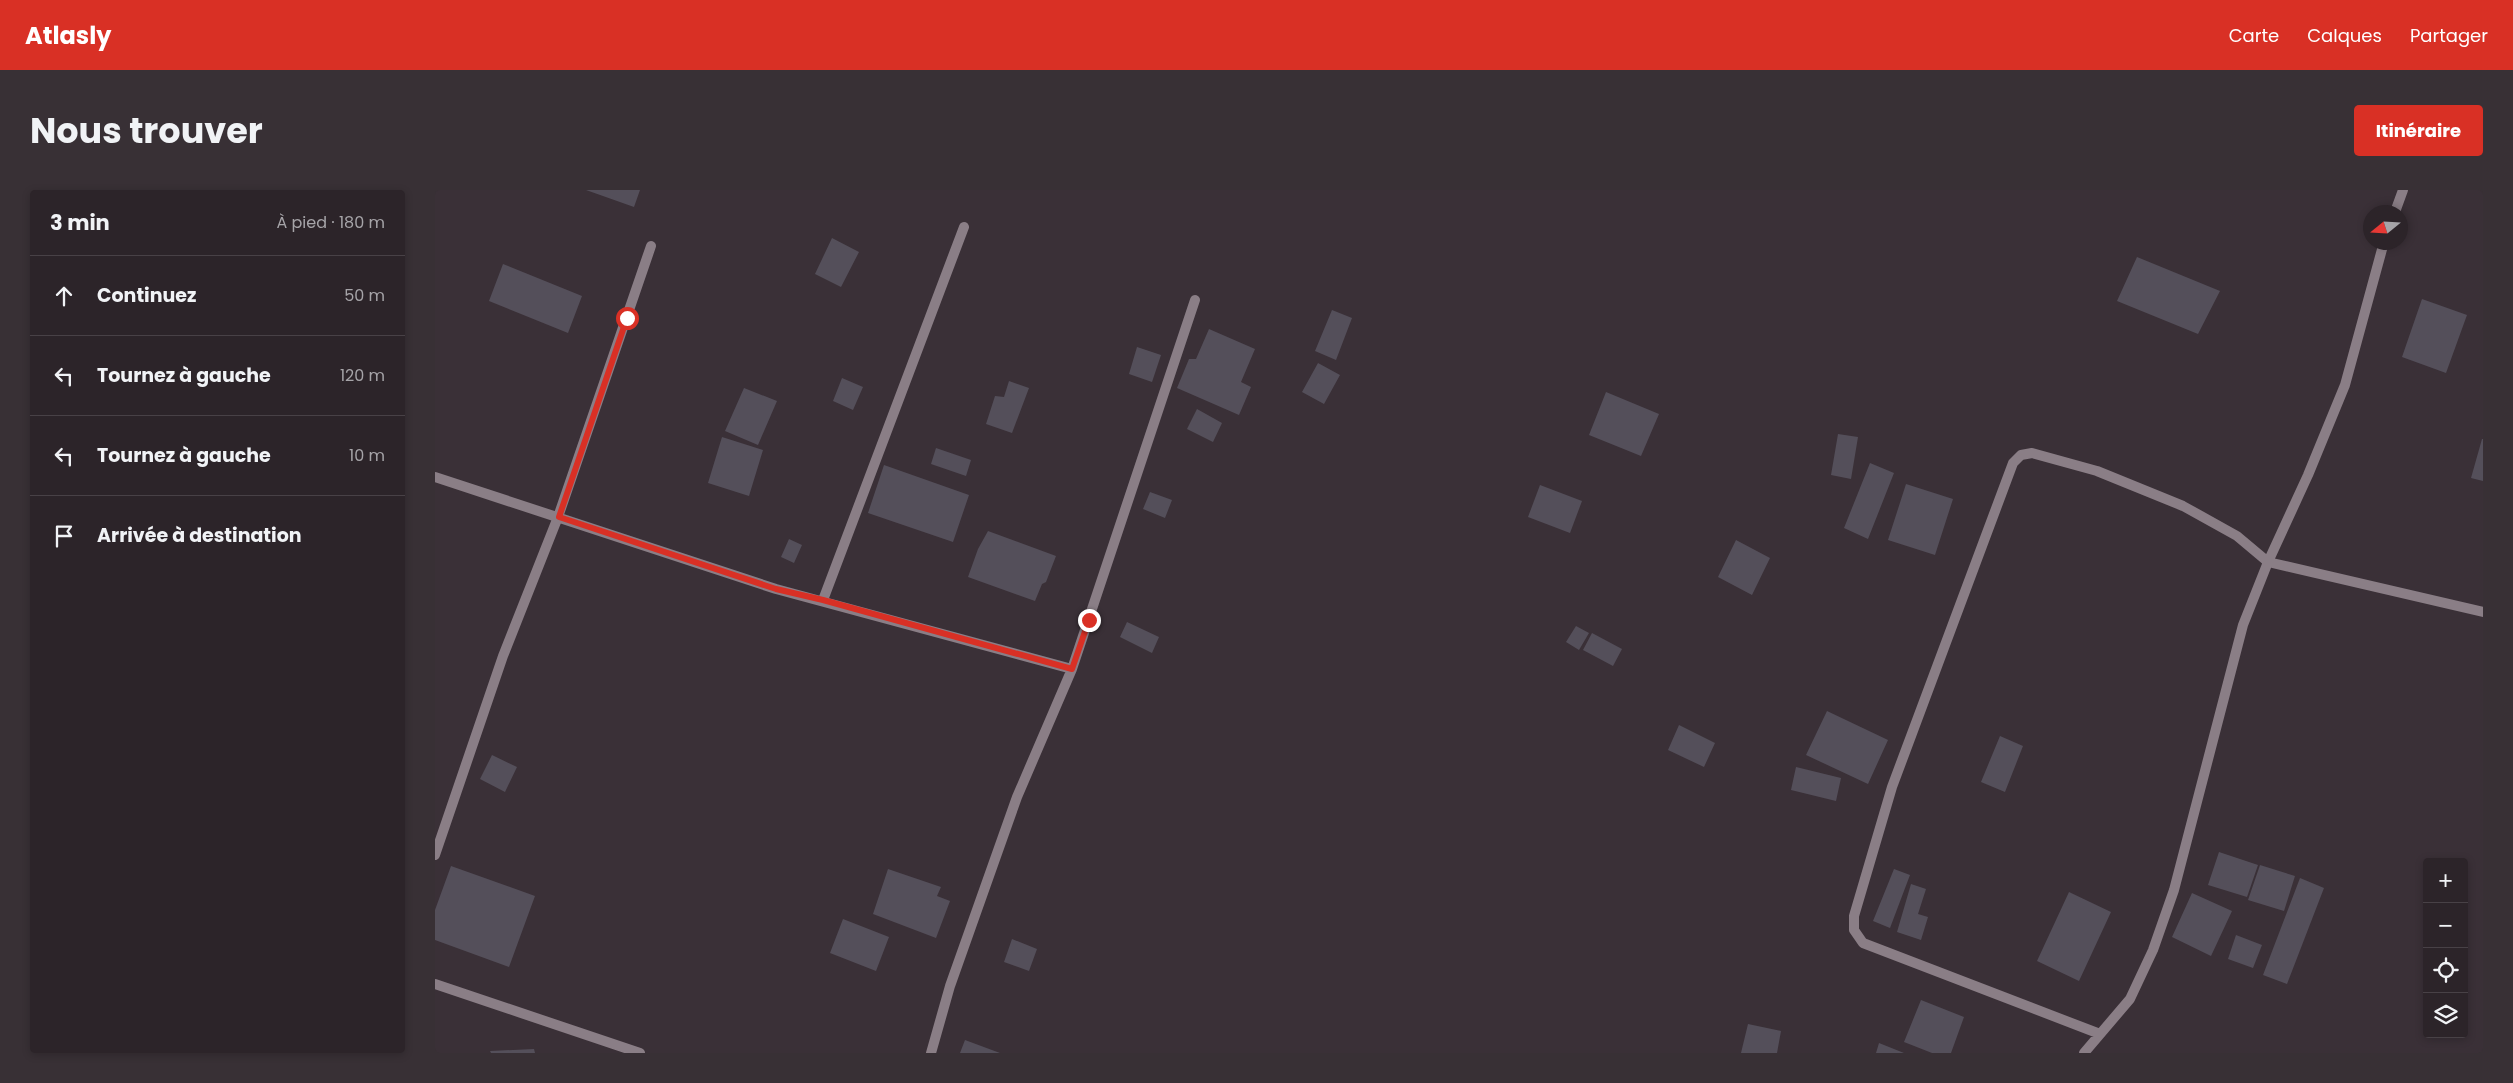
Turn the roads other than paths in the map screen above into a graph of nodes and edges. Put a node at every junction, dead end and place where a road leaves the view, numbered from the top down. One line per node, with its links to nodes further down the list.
1 (2403, 190): 2 (street)
2 (2398, 205)
3 (963, 227): 10 (street)
4 (651, 246): 8 (street)
5 (2382, 250): 9 (street)
6 (1195, 300): 12 (street)
7 (435, 477): 8 (street)
8 (559, 517): 10 (street); 13 (street)
9 (2268, 562): 11 (street); 15 (street); 15 (street)
10 (823, 600): 12 (street)
11 (2483, 612)
12 (1072, 669): 17 (street)
13 (435, 855)
14 (435, 984): 16 (street)
15 (2100, 1034): 18 (street)
16 (639, 1053)
17 (931, 1053)
18 (2084, 1053)

